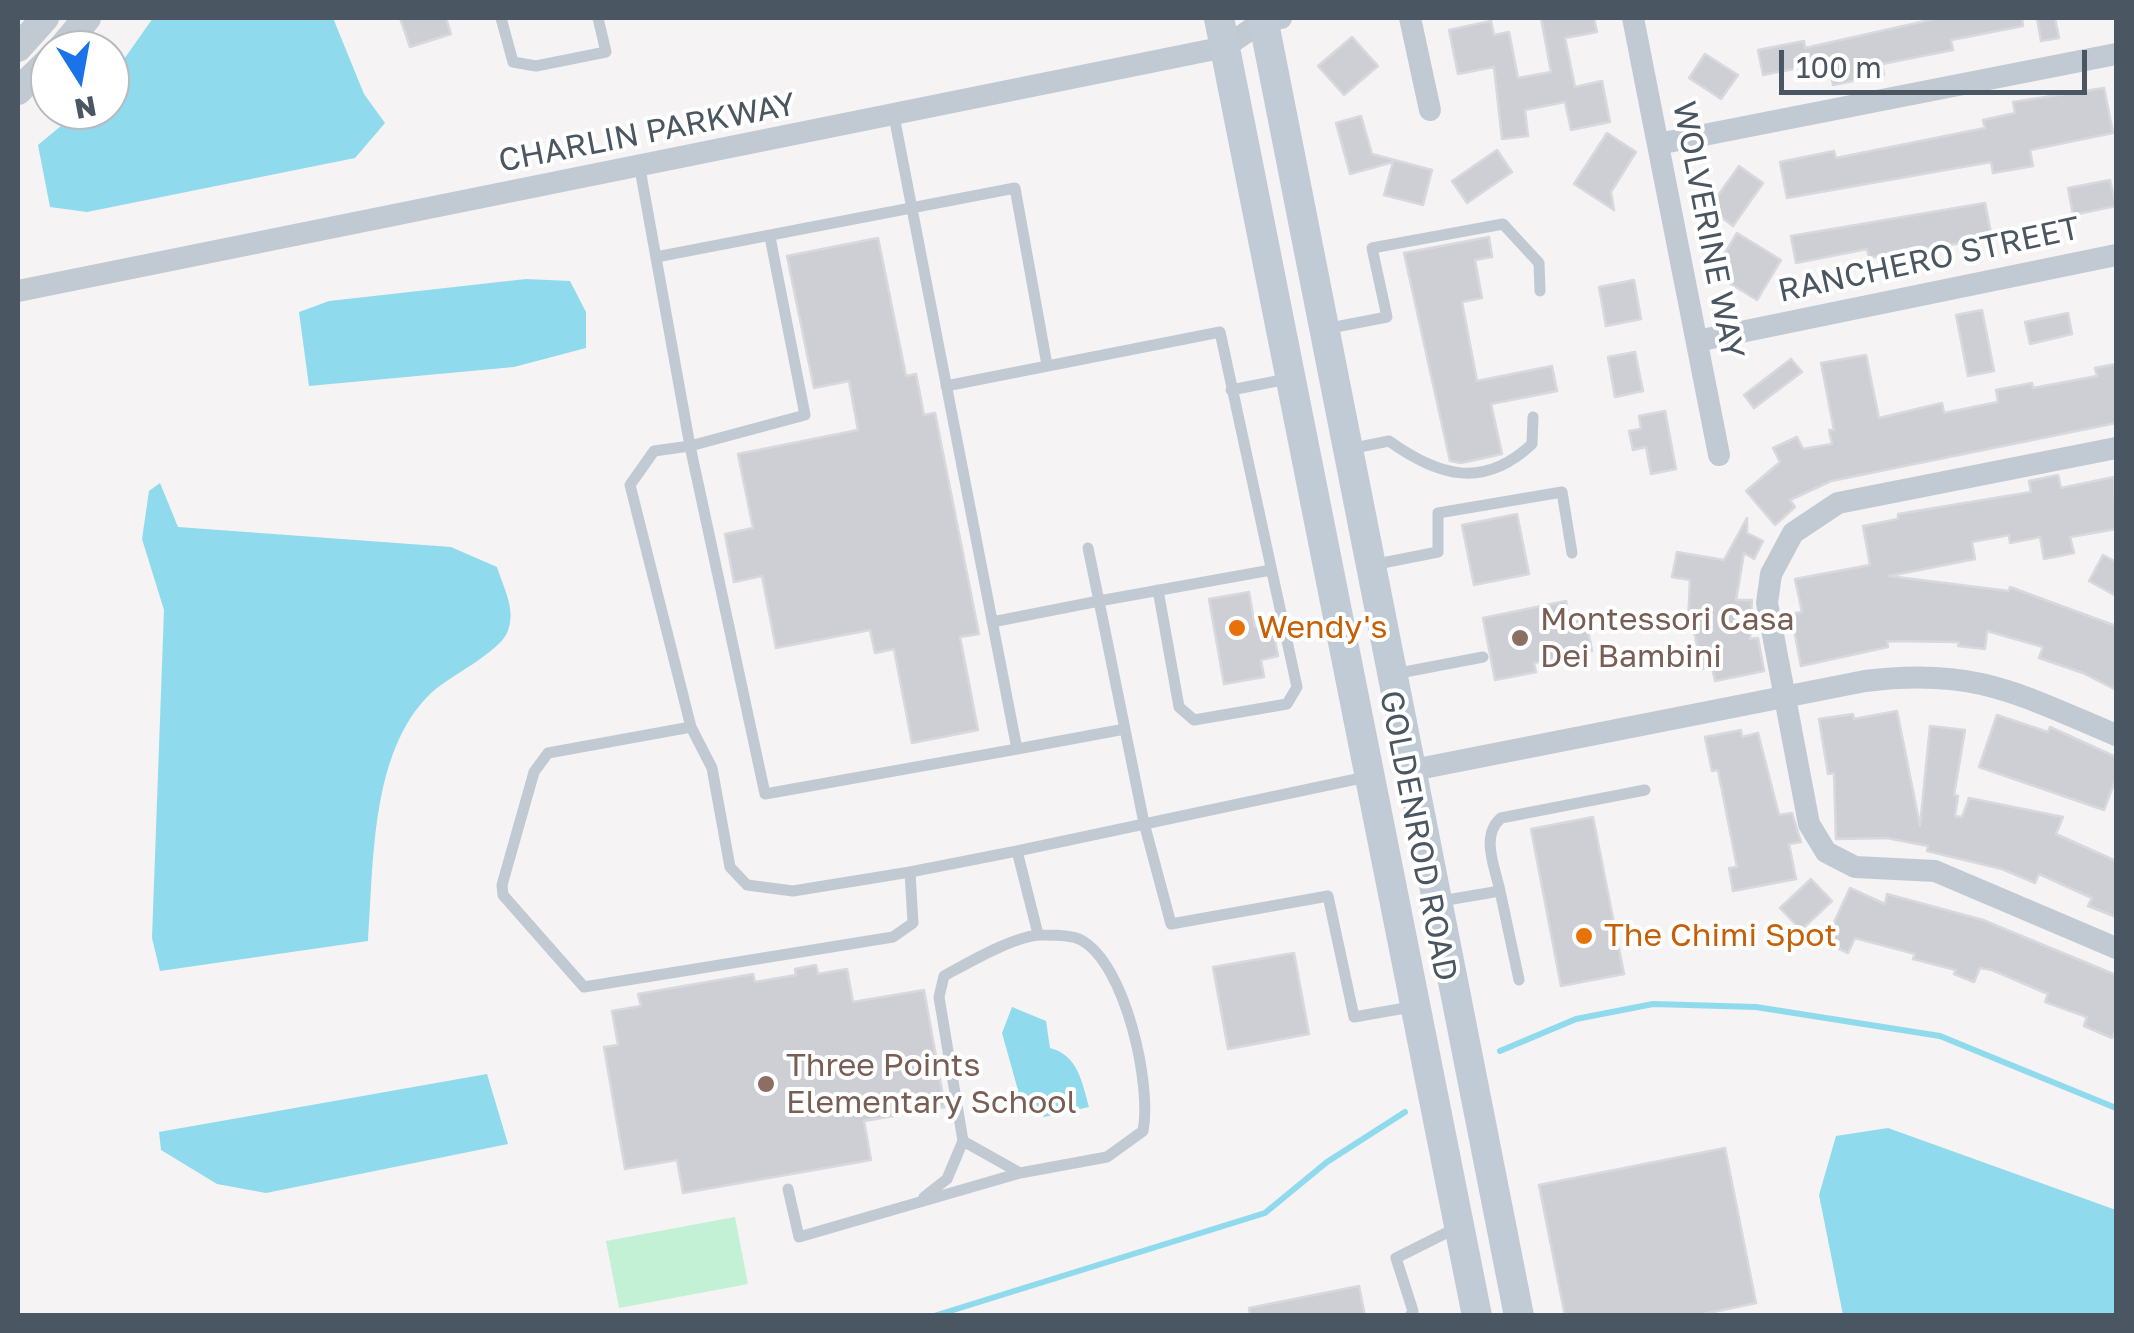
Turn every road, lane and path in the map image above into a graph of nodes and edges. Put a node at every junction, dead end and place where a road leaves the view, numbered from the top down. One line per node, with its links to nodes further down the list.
1 (45, 18): 8 (street)
2 (500, 18): 3 (lane)
3 (598, 18)
4 (1269, 18): 7 (street, CHARLIN PARKWAY); 20 (main road, GOLDENROD ROAD)
5 (1410, 18): 10 (street)
6 (1632, 18): 12 (street, WOLVERINE WAY)
7 (1222, 32): 11 (street, CHARLIN PARKWAY); 23 (main road, GOLDENROD ROAD)
8 (18, 48)
9 (2116, 54): 12 (street)
10 (1430, 110)
11 (894, 116): 13 (street, CHARLIN PARKWAY); 14 (lane)
12 (1658, 144): 21 (street, WOLVERINE WAY)
13 (640, 168): 17 (lane); 18 (street, CHARLIN PARKWAY)
14 (912, 208): 15 (lane); 22 (lane); 24 (lane)
15 (770, 237): 17 (lane); 27 (lane)
16 (2116, 255): 21 (street, RANCHERO STREET)
17 (656, 257): 27 (lane)
18 (18, 290)
19 (1540, 291): 20 (lane)
20 (1325, 329): 28 (main road, GOLDENROD ROAD)
21 (1696, 341): 30 (street, WOLVERINE WAY)
22 (1047, 365): 24 (lane); 25 (lane)
23 (1291, 378): 25 (lane); 34 (main road, GOLDENROD ROAD)
24 (946, 386): 38 (lane)
25 (1232, 390): 35 (lane)
26 (1533, 417): 28 (lane)
27 (690, 446): 42 (lane); 45 (lane)
28 (1349, 448): 33 (main road, GOLDENROD ROAD)
29 (2116, 448): 41 (street)
30 (1719, 455)
31 (1088, 548): 37 (lane)
32 (1572, 553): 33 (lane)
33 (1372, 566): 40 (main road, GOLDENROD ROAD)
34 (1330, 572): 46 (main road); 47 (main road, GOLDENROD ROAD)
35 (1272, 573): 36 (lane); 36 (lane)
36 (1158, 590): 37 (lane)
37 (1099, 601): 38 (lane); 43 (lane)
38 (992, 622): 45 (lane)
39 (1483, 657): 40 (lane)
40 (1394, 674): 46 (main road, GOLDENROD ROAD)
41 (1788, 697): 44 (street); 46 (street); 55 (street)
42 (691, 726): 51 (lane); 51 (lane)
43 (1125, 728): 45 (lane); 49 (lane)
44 (2116, 734)
45 (1017, 748)
46 (1413, 770): 53 (main road, GOLDENROD ROAD)
47 (1370, 776): 49 (lane); 56 (main road); 58 (main road, GOLDENROD ROAD)
48 (1645, 790): 52 (lane)
49 (1144, 823): 50 (lane); 58 (lane)
50 (1017, 851): 51 (lane); 54 (lane)
51 (910, 872)
52 (1500, 891): 53 (lane); 57 (lane)
53 (1437, 901): 56 (main road, GOLDENROD ROAD)
54 (1038, 934): 59 (lane); 60 (lane)
55 (2116, 948)
56 (1447, 959): 66 (main road, GOLDENROD ROAD)
57 (1519, 980)
58 (1416, 1006): 63 (main road, GOLDENROD ROAD)
59 (963, 1141): 60 (lane); 62 (lane)
60 (1020, 1173): 62 (lane)
61 (788, 1189): 62 (lane)
62 (916, 1203)
63 (1459, 1226): 64 (lane); 65 (main road, GOLDENROD ROAD)
64 (1410, 1316)
65 (1477, 1316)
66 (1519, 1316)

